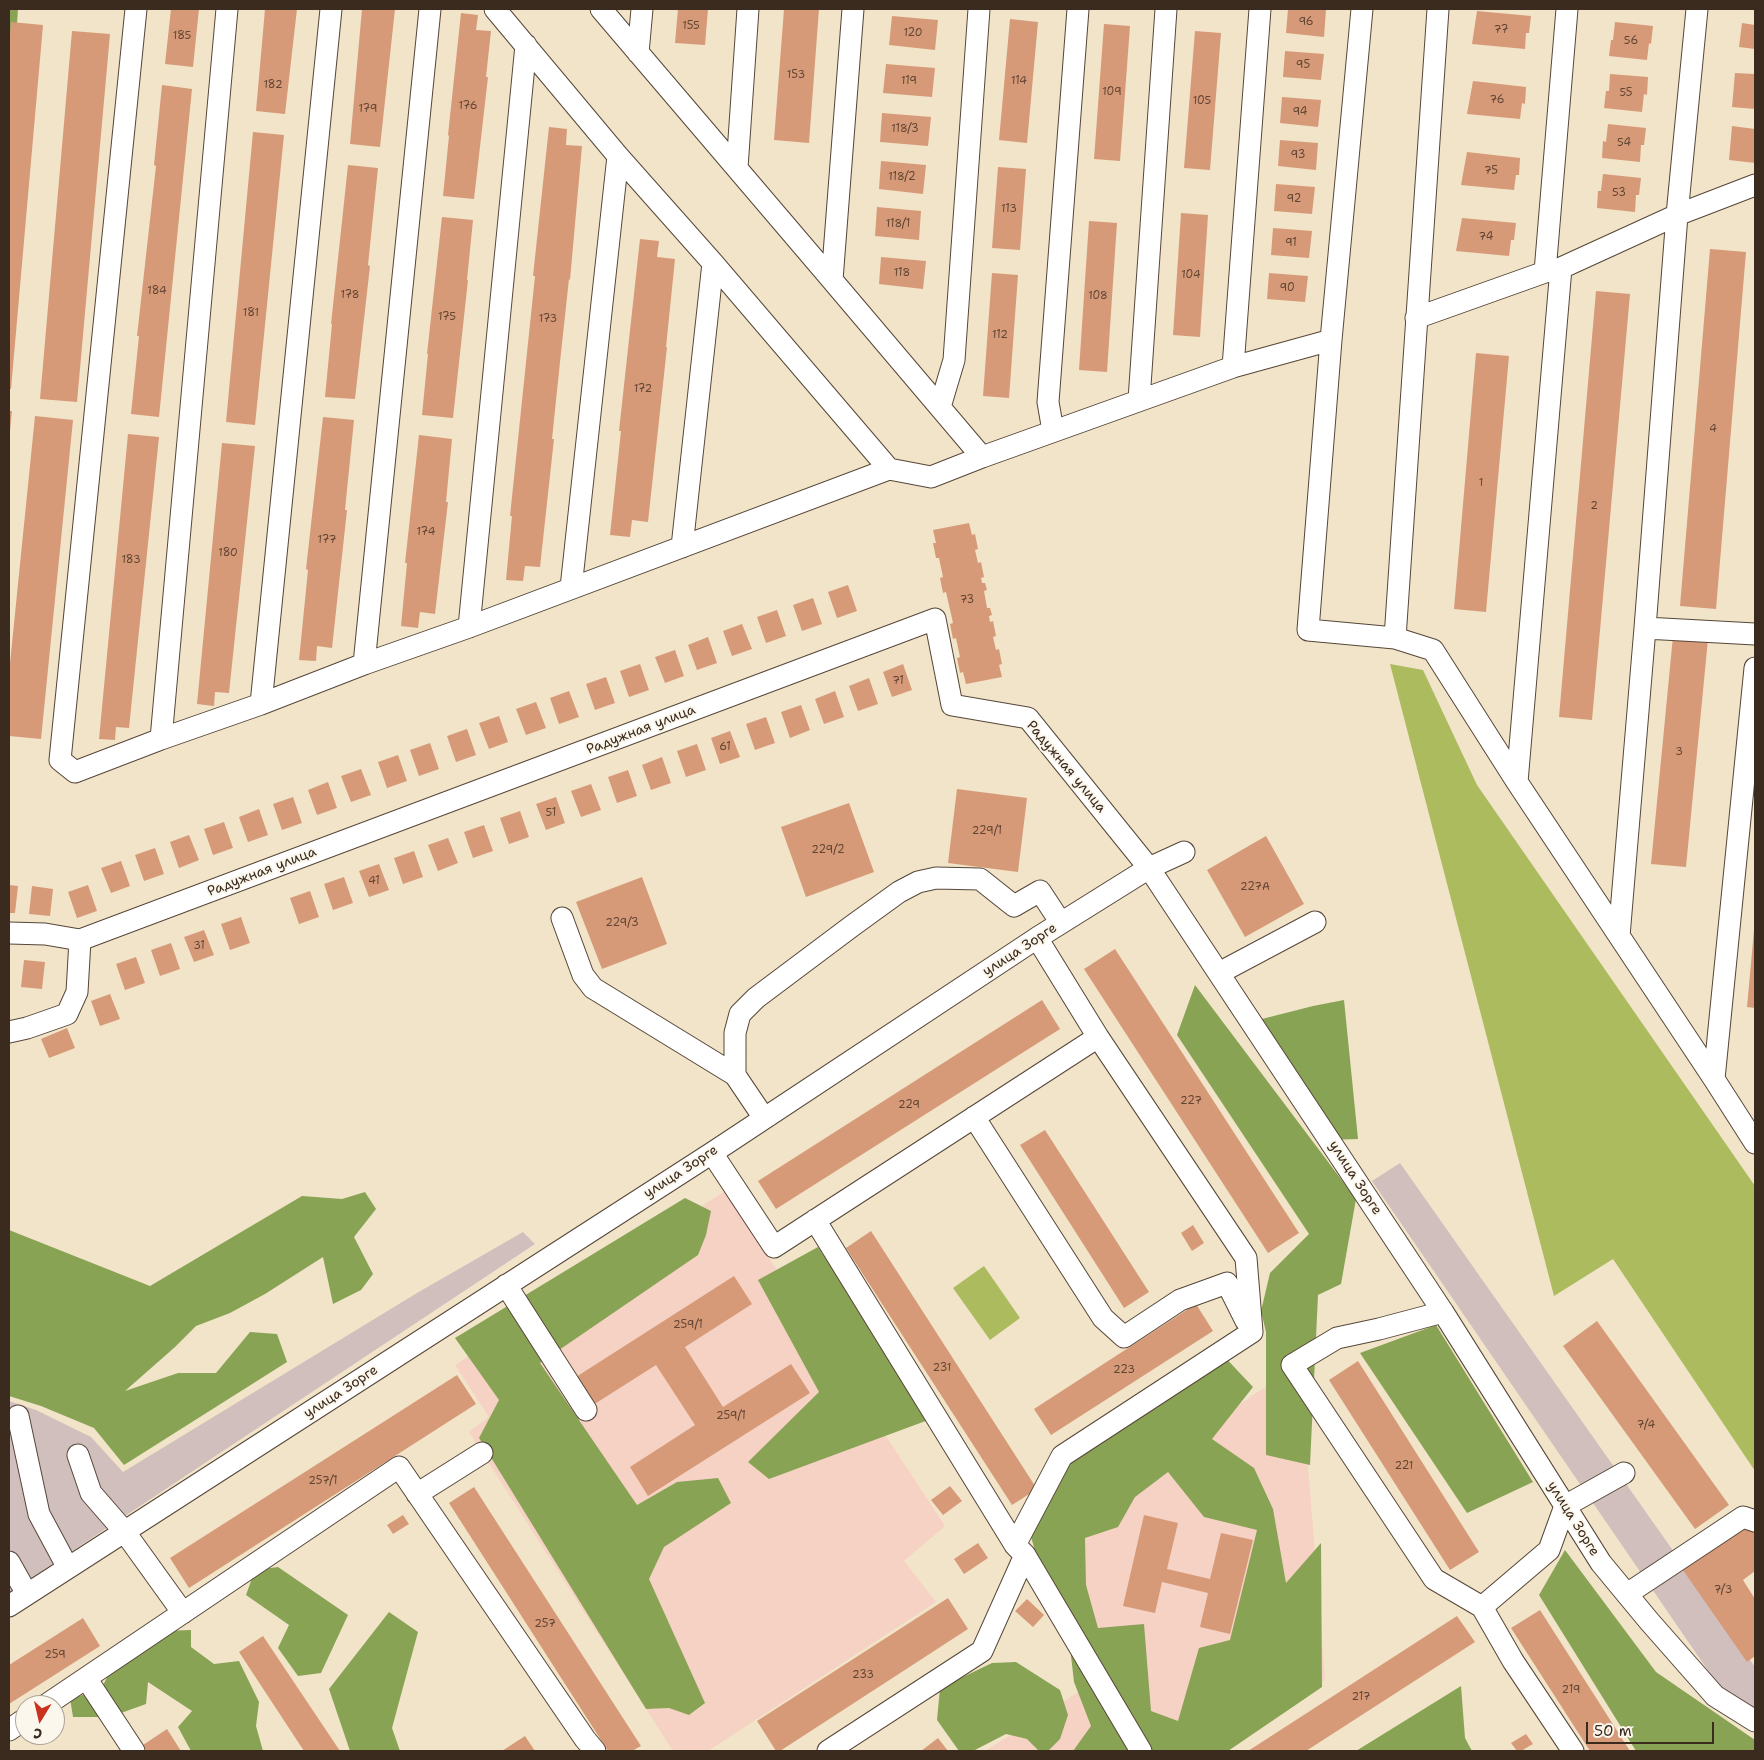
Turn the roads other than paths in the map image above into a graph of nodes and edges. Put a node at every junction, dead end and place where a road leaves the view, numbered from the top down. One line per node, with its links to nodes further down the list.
1 (136, 9): 44 (street)
2 (227, 9): 44 (street)
3 (331, 9): 43 (street)
4 (430, 9): 41 (street)
5 (496, 9): 18 (street)
6 (601, 9): 19 (street)
7 (642, 9): 19 (street)
8 (748, 9): 21 (street)
9 (853, 9): 26 (street)
10 (979, 9): 31 (street)
11 (1078, 9): 32 (street)
12 (1166, 9): 30 (street)
13 (1260, 9): 29 (street)
14 (1362, 9): 28 (street)
15 (1438, 9): 27 (street)
16 (1567, 9): 25 (street)
17 (1697, 9): 23 (street)
18 (526, 45): 20 (street); 37 (street)
19 (638, 53): 21 (street)
20 (618, 156): 24 (street); 36 (street)
21 (737, 168): 26 (street)
22 (1755, 185): 23 (street)
23 (1677, 215): 25 (street); 38 (street)
24 (713, 263): 34 (street); 35 (street)
25 (1553, 270): 27 (street); 45 (street)
26 (832, 280): 31 (street)
27 (1416, 318): 40 (street)
28 (1331, 340): 29 (street); 40 (street)
29 (1233, 367): 30 (street)
30 (1139, 400): 32 (street)
31 (940, 407): 33 (street)
32 (1053, 431): 33 (street)
33 (982, 457): 34 (street)
34 (889, 469): 35 (street)
35 (682, 547): 36 (street)
36 (571, 588): 37 (street)
37 (469, 627): 41 (street)
38 (1645, 628): 39 (street); 52 (street)
39 (1755, 634)
40 (1395, 638): 45 (street)
41 (364, 664): 43 (street)
42 (1755, 668): 59 (street)
43 (261, 704): 44 (street)
44 (160, 739)
45 (1517, 782): 52 (street)
46 (1184, 852): 47 (street)
47 (1149, 868): 50 (street, улица Зорге); 54 (street, Радужная улица); 55 (street, улица Зорге)
48 (562, 918): 58 (street)
49 (1315, 922): 55 (street)
50 (1061, 923): 53 (street, улица Зорге); 58 (street)
51 (9, 933): 54 (street)
52 (1619, 936): 59 (street)
53 (1037, 938): 57 (street); 61 (street, улица Зорге)
54 (80, 940): 56 (street)
55 (1220, 973): 66 (street, улица Зорге)
56 (9, 1032)
57 (1098, 1037): 60 (street); 67 (street)
58 (735, 1075): 61 (street)
59 (1714, 1079): 62 (street)
60 (974, 1117): 64 (street); 67 (street)
61 (764, 1118): 63 (street, улица Зорге)
62 (1755, 1143)
63 (712, 1153): 64 (street); 65 (street, улица Зорге)
64 (815, 1220): 77 (street)
65 (506, 1285): 68 (street); 76 (street, улица Зорге)
66 (1443, 1312): 74 (street, улица Зорге); 83 (street)
67 (1252, 1332): 77 (street)
68 (586, 1410)
69 (18, 1416): 79 (street)
70 (482, 1453): 73 (street)
71 (78, 1455): 76 (street)
72 (1624, 1473): 74 (street)
73 (417, 1494): 84 (street); 89 (street)
74 (1565, 1506): 81 (street, улица Зорге); 83 (street)
75 (1755, 1521): 81 (street)
76 (124, 1531): 79 (street, улица Зорге); 84 (street)
77 (1020, 1550): 90 (street); 91 (street)
78 (9, 1562): 80 (street)
79 (68, 1568): 80 (street, улица Зорге)
80 (27, 1594): 82 (street, улица Зорге)
81 (1627, 1594): 87 (street, улица Зорге)
82 (9, 1606)
83 (1482, 1607): 92 (street)
84 (183, 1614): 85 (street)
85 (86, 1678): 86 (street); 88 (street)
86 (61, 1695)
87 (1755, 1721)
88 (134, 1751)
89 (595, 1751)
90 (828, 1751)
91 (1141, 1751)
92 (1573, 1751)

